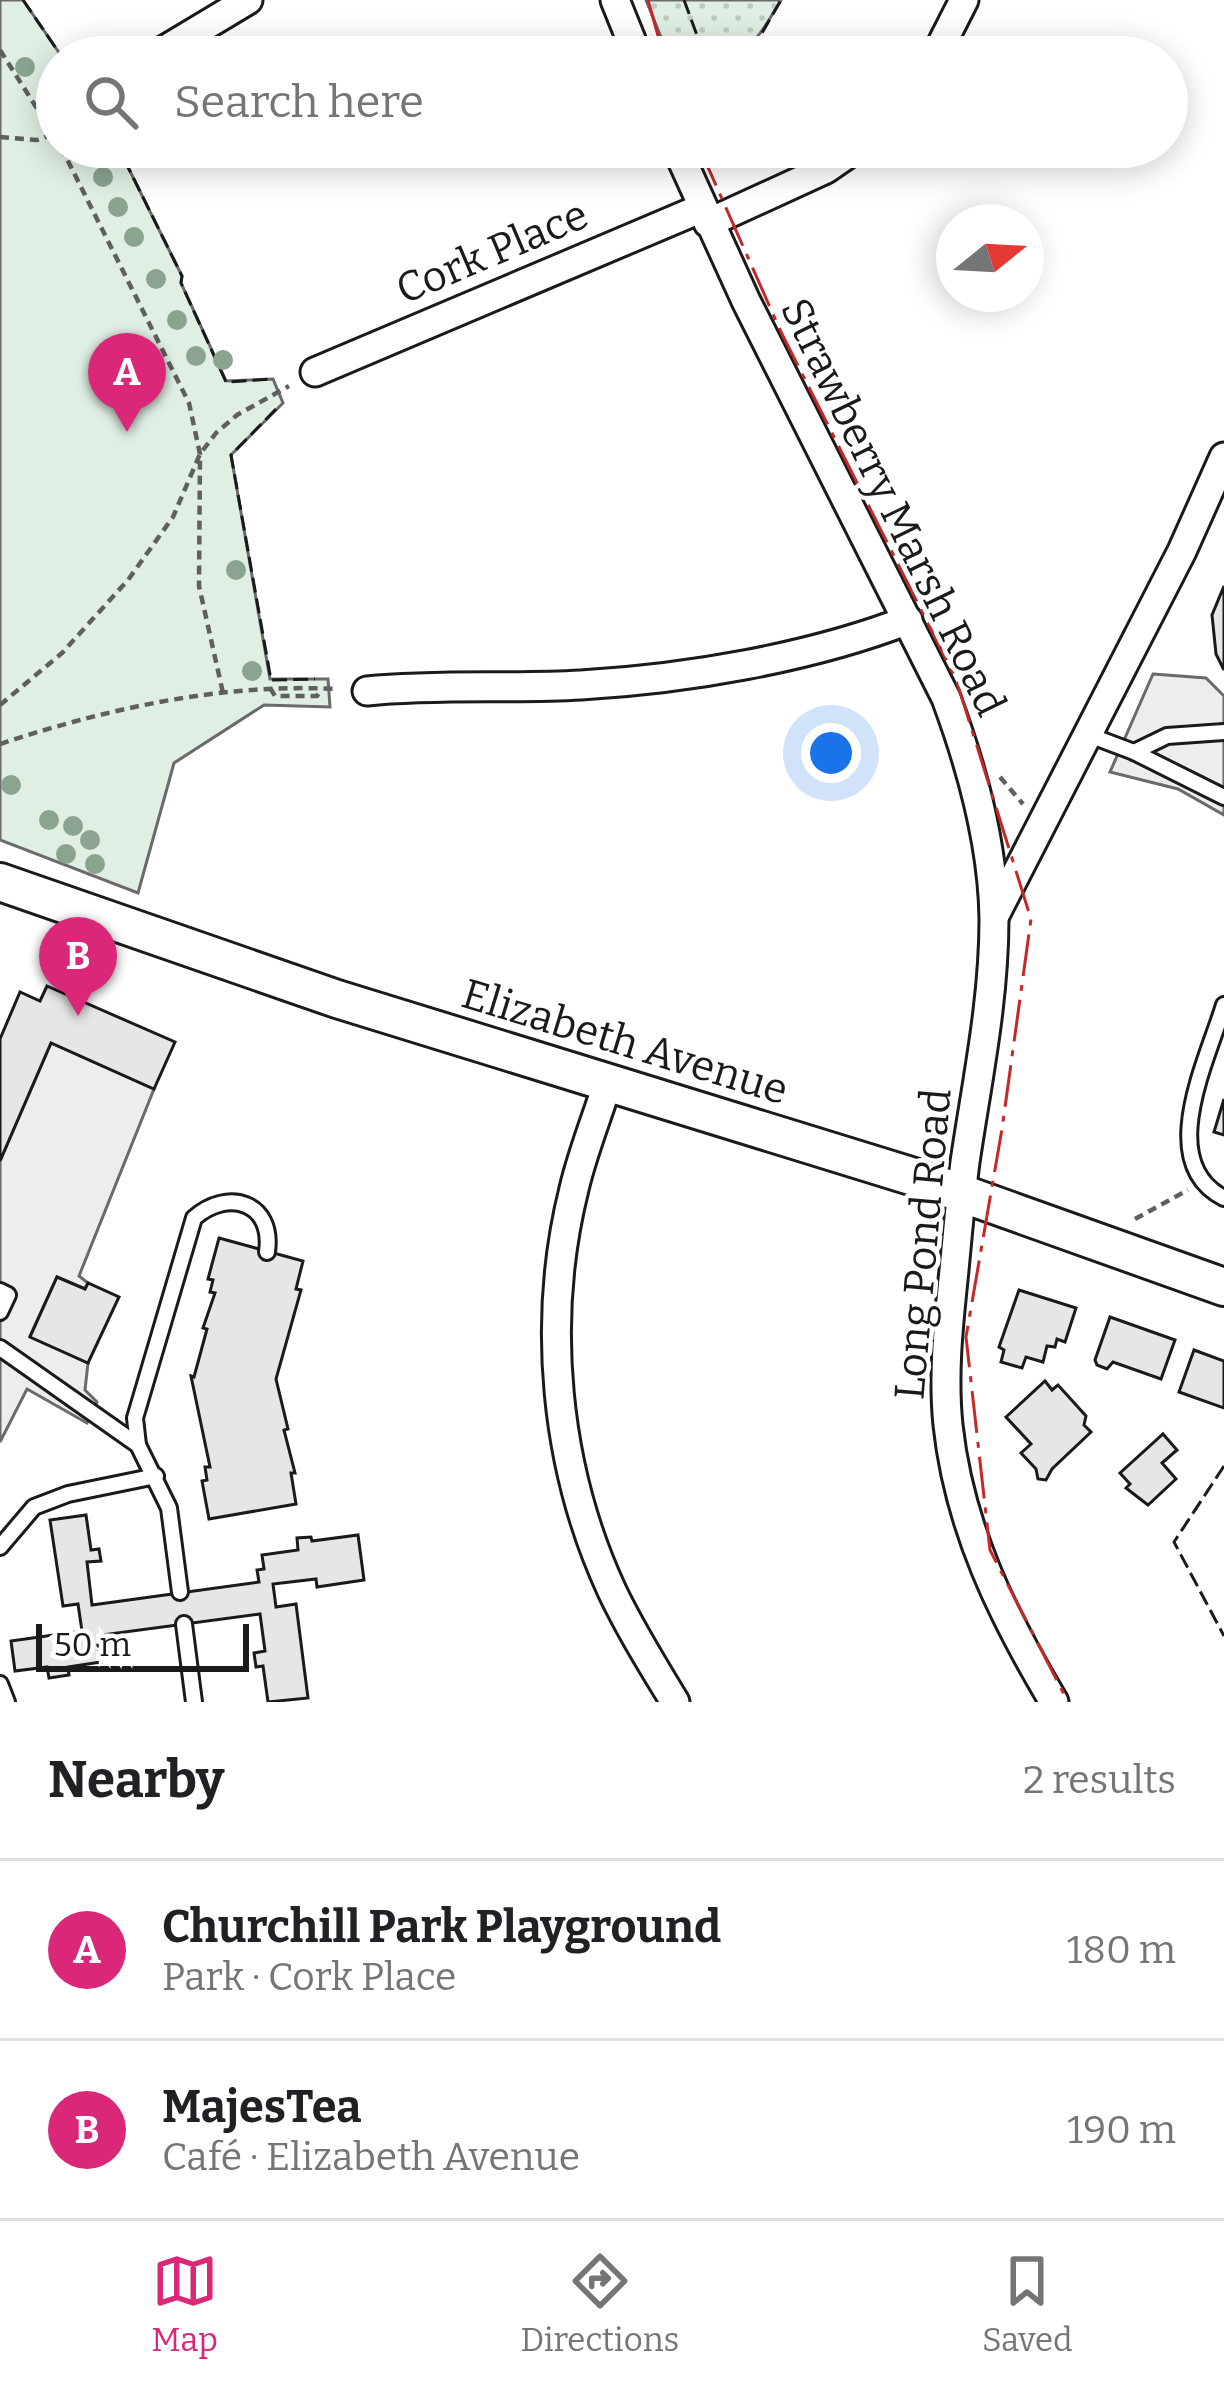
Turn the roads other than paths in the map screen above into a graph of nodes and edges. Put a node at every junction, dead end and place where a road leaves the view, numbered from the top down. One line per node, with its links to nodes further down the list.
1 (248, 0): 4 (street)
2 (615, 0): 5 (street)
3 (964, 0): 6 (street)
4 (187, 36)
5 (630, 36)
6 (946, 36)
7 (685, 168): 9 (street, Strawberry Marsh Road)
8 (827, 168): 9 (street, Cork Place)
9 (705, 216): 10 (street, Cork Place); 12 (street, Strawberry Marsh Road)
10 (315, 372)
11 (1224, 457): 15 (street)
12 (908, 620): 13 (street); 19 (street, Strawberry Marsh Road)
13 (367, 691)
14 (1224, 732): 16 (lane)
15 (1089, 735): 16 (lane); 19 (street)
16 (1134, 752): 17 (lane)
17 (1224, 797)
18 (0, 882): 21 (main road, Elizabeth Avenue)
19 (994, 917): 22 (street, Long Pond Road)
20 (1224, 1006): 23 (lane)
21 (607, 1085): 22 (main road, Elizabeth Avenue); 37 (street)
22 (962, 1195): 25 (main road, Elizabeth Avenue); 38 (street, Long Pond Road)
23 (1224, 1198)
24 (267, 1252): 29 (lane)
25 (1224, 1287)
26 (0, 1291): 27 (lane)
27 (0, 1312)
28 (0, 1348): 29 (lane)
29 (138, 1445): 30 (lane)
30 (156, 1476): 31 (lane); 32 (lane)
31 (0, 1547)
32 (180, 1592)
33 (184, 1624): 36 (lane)
34 (0, 1684): 35 (lane)
35 (7, 1702)
36 (194, 1702)
37 (675, 1702)
38 (1054, 1702)

